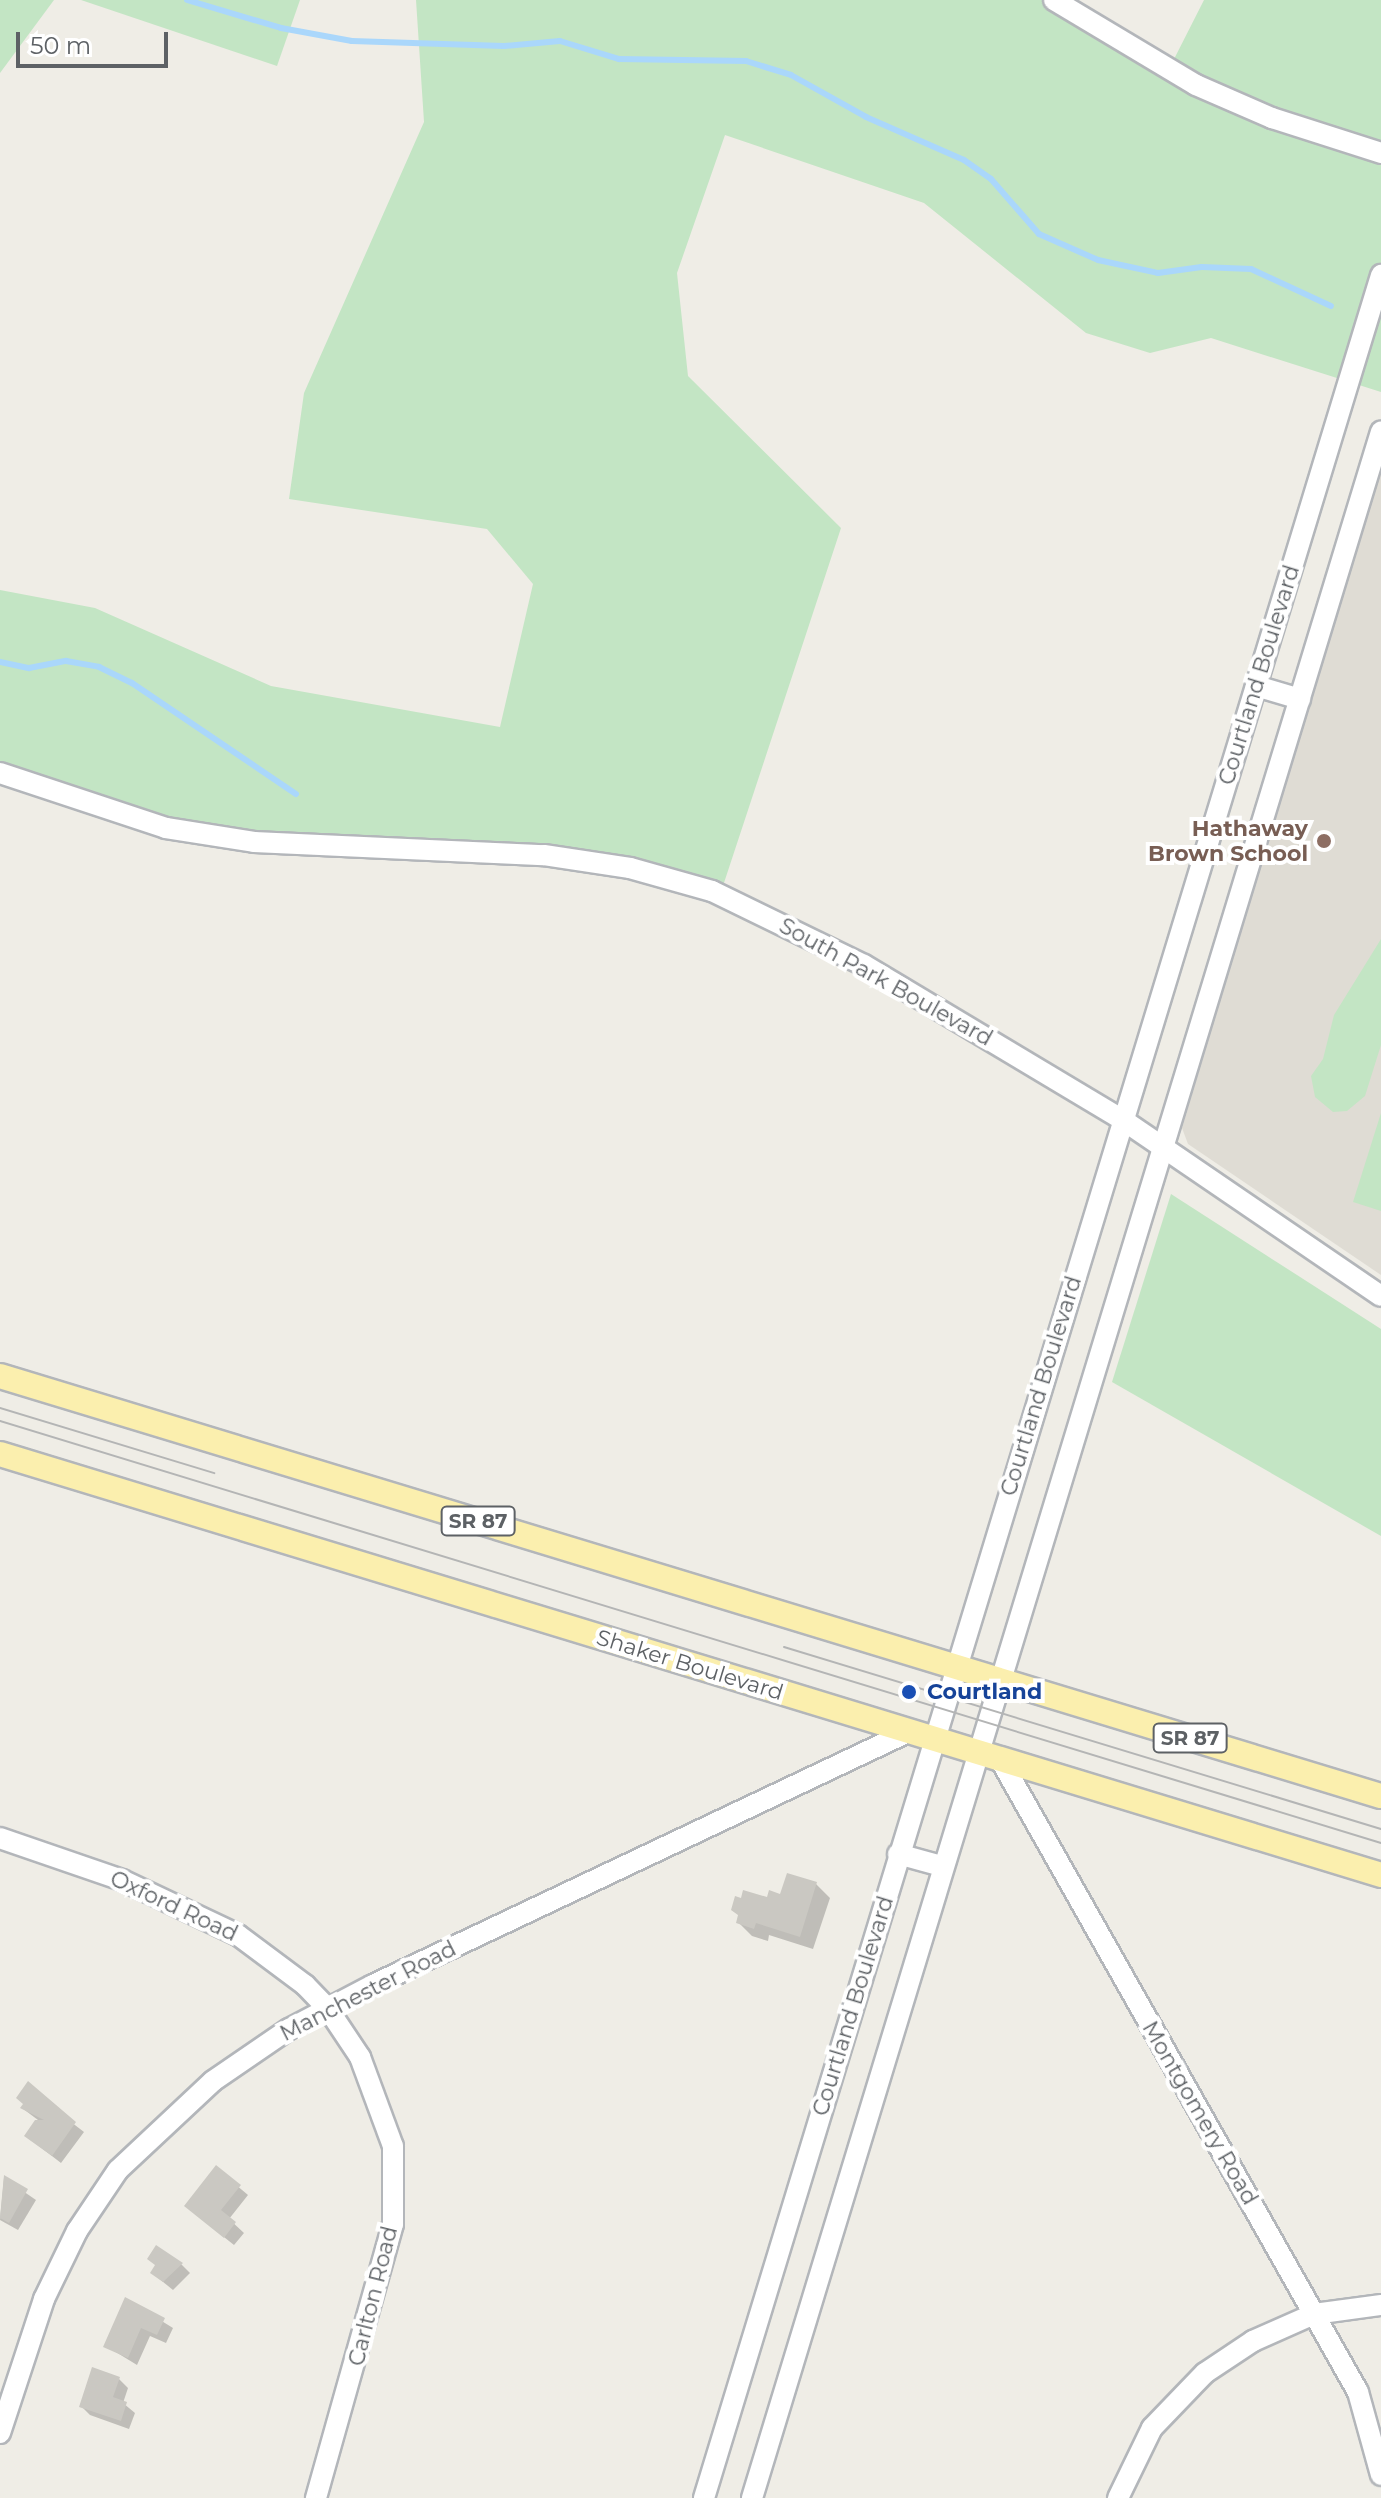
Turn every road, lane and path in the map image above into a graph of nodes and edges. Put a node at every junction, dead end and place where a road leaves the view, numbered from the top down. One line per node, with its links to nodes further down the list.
1 (1054, 0): 2 (street)
2 (1381, 153)
3 (1381, 275): 5 (street, Courtland Boulevard)
4 (1381, 432): 6 (street, Courtland Boulevard)
5 (1256, 686): 6 (street); 8 (street, Courtland Boulevard)
6 (1300, 699): 9 (street, Courtland Boulevard)
7 (0, 773): 8 (street, South Park Boulevard)
8 (1123, 1120): 9 (street, South Park Boulevard); 13 (street, Courtland Boulevard)
9 (1163, 1146): 10 (street, South Park Boulevard); 14 (street, Courtland Boulevard)
10 (1381, 1296)
11 (0, 1376): 13 (main road, SR 87)
12 (0, 1454): 15 (main road, Shaker Boulevard)
13 (955, 1667): 14 (main road, SR 87); 16 (street, Courtland Boulevard)
14 (999, 1679): 17 (street, Courtland Boulevard); 18 (main road, SR 87)
15 (908, 1732): 16 (main road, Shaker Boulevard); 23 (street, Manchester Road)
16 (934, 1739): 17 (main road, Shaker Boulevard); 20 (street, Courtland Boulevard)
17 (988, 1756): 21 (street, Courtland Boulevard); 22 (main road, Shaker Boulevard); 25 (street, Montgomery Road)
18 (1381, 1796)
19 (0, 1838): 23 (street, Oxford Road)
20 (898, 1854): 21 (street); 29 (street, Courtland Boulevard)
21 (942, 1866): 30 (street, Courtland Boulevard)
22 (1381, 1875)
23 (328, 2009): 26 (street, Manchester Road); 28 (street, Carlton Road)
24 (1381, 2305): 25 (street)
25 (1314, 2314): 27 (street, Montgomery Road); 31 (street)
26 (0, 2433)
27 (1381, 2475)
28 (316, 2498)
29 (704, 2498)
30 (752, 2498)
31 (1118, 2498)

